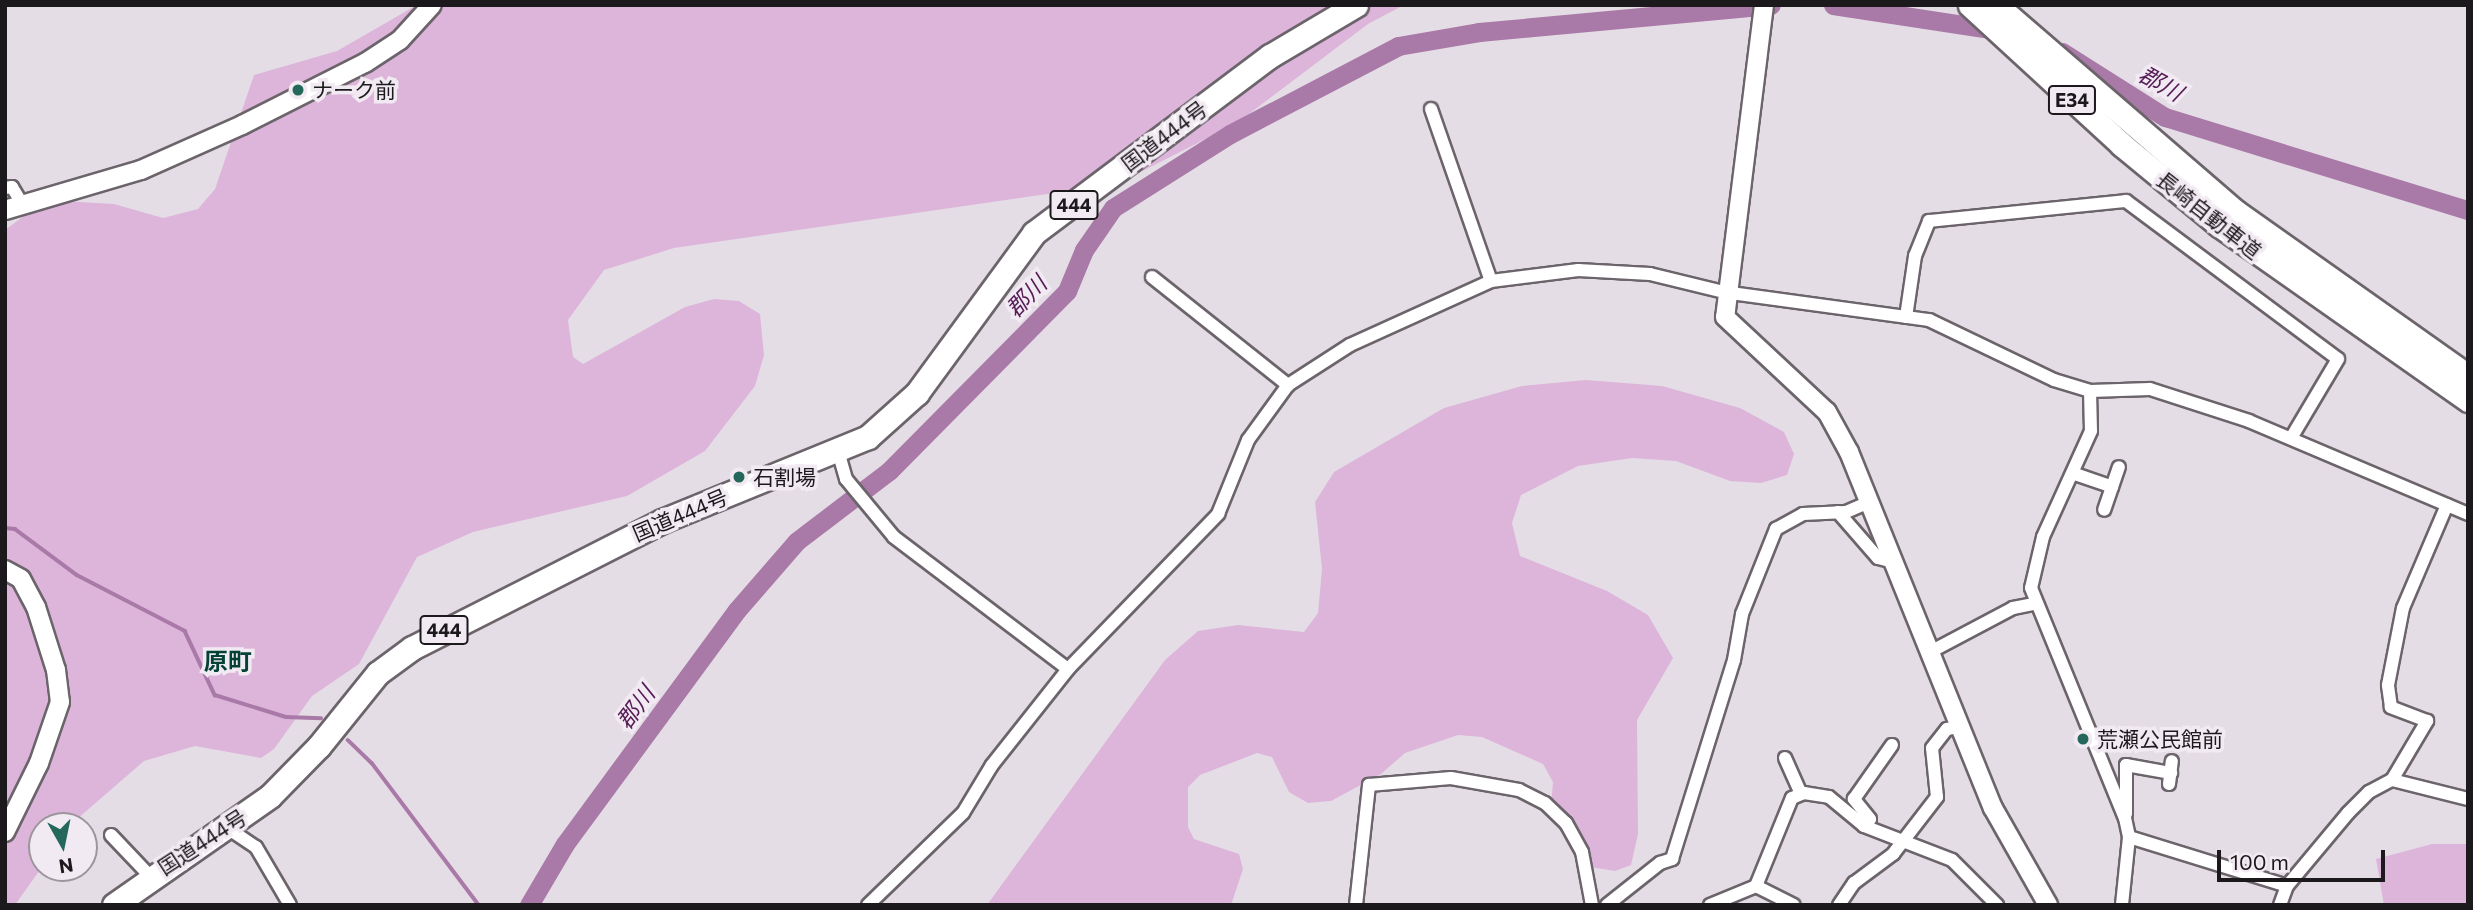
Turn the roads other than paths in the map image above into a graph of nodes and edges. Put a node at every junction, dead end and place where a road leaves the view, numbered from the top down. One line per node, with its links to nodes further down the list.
1 (432, 5): 9 (street)
2 (1356, 5): 23 (highway, 国道444号 / 444)
3 (1764, 5): 13 (street)
4 (1970, 5): 7 (highway, 長崎自動車道 / E34)
5 (1996, 5): 7 (highway, 長崎自動車道 / E34)
6 (1431, 110): 12 (street)
7 (2185, 184): 15 (highway, 長崎自動車道 / E34)
8 (5, 188): 9 (street)
9 (23, 205): 10 (street)
10 (5, 210)
11 (1152, 276): 18 (street)
12 (1491, 281): 13 (street); 18 (street)
13 (1724, 292): 14 (street); 27 (street)
14 (1906, 317): 20 (street); 22 (street)
15 (2375, 325): 16 (highway, 長崎自動車道 / E34); 21 (highway, 長崎自動車道 / E34)
16 (2468, 376)
17 (2150, 378): 19 (street)
18 (1289, 385): 36 (street)
19 (2118, 388): 20 (street); 22 (street)
20 (2090, 391): 25 (street)
21 (2468, 400)
22 (2291, 438): 28 (street)
23 (838, 451): 36 (street); 46 (highway, 国道444号 / 444)
24 (2119, 467): 26 (street)
25 (2075, 474): 26 (street); 34 (street)
26 (2112, 487): 29 (street)
27 (1870, 502): 30 (street); 32 (street)
28 (2447, 505): 31 (street); 41 (street)
29 (2104, 510)
30 (1838, 512): 32 (street); 60 (street)
31 (2468, 514)
32 (1894, 562): 35 (street)
33 (5, 570): 47 (street)
34 (2033, 604): 35 (street); 44 (street)
35 (1930, 652): 37 (street)
36 (1068, 670): 57 (street)
37 (1958, 727): 50 (street); 54 (street)
38 (1892, 745): 45 (street)
39 (1785, 758): 42 (street)
40 (2171, 773): 44 (street)
41 (2392, 780): 43 (street); 53 (street)
42 (1801, 794): 45 (street); 52 (street)
43 (2468, 799)
44 (2126, 818): 49 (street)
45 (1864, 826): 50 (street)
46 (226, 827): 51 (highway, 国道444号 / 444); 56 (street)
47 (5, 832)
48 (111, 835): 51 (street)
49 (2129, 836): 53 (street); 65 (street)
50 (1902, 842): 63 (street); 64 (street)
51 (150, 876): 55 (highway, 国道444号 / 444)
52 (1756, 886): 61 (street); 62 (street)
53 (2287, 886): 66 (street)
54 (2045, 903)
55 (114, 905)
56 (289, 905)
57 (868, 905)
58 (1356, 905): 59 (street)
59 (1592, 905)
60 (1607, 905)
61 (1710, 905)
62 (1794, 905)
63 (1839, 905)
64 (1997, 905)
65 (2122, 905)
66 (2280, 905)

